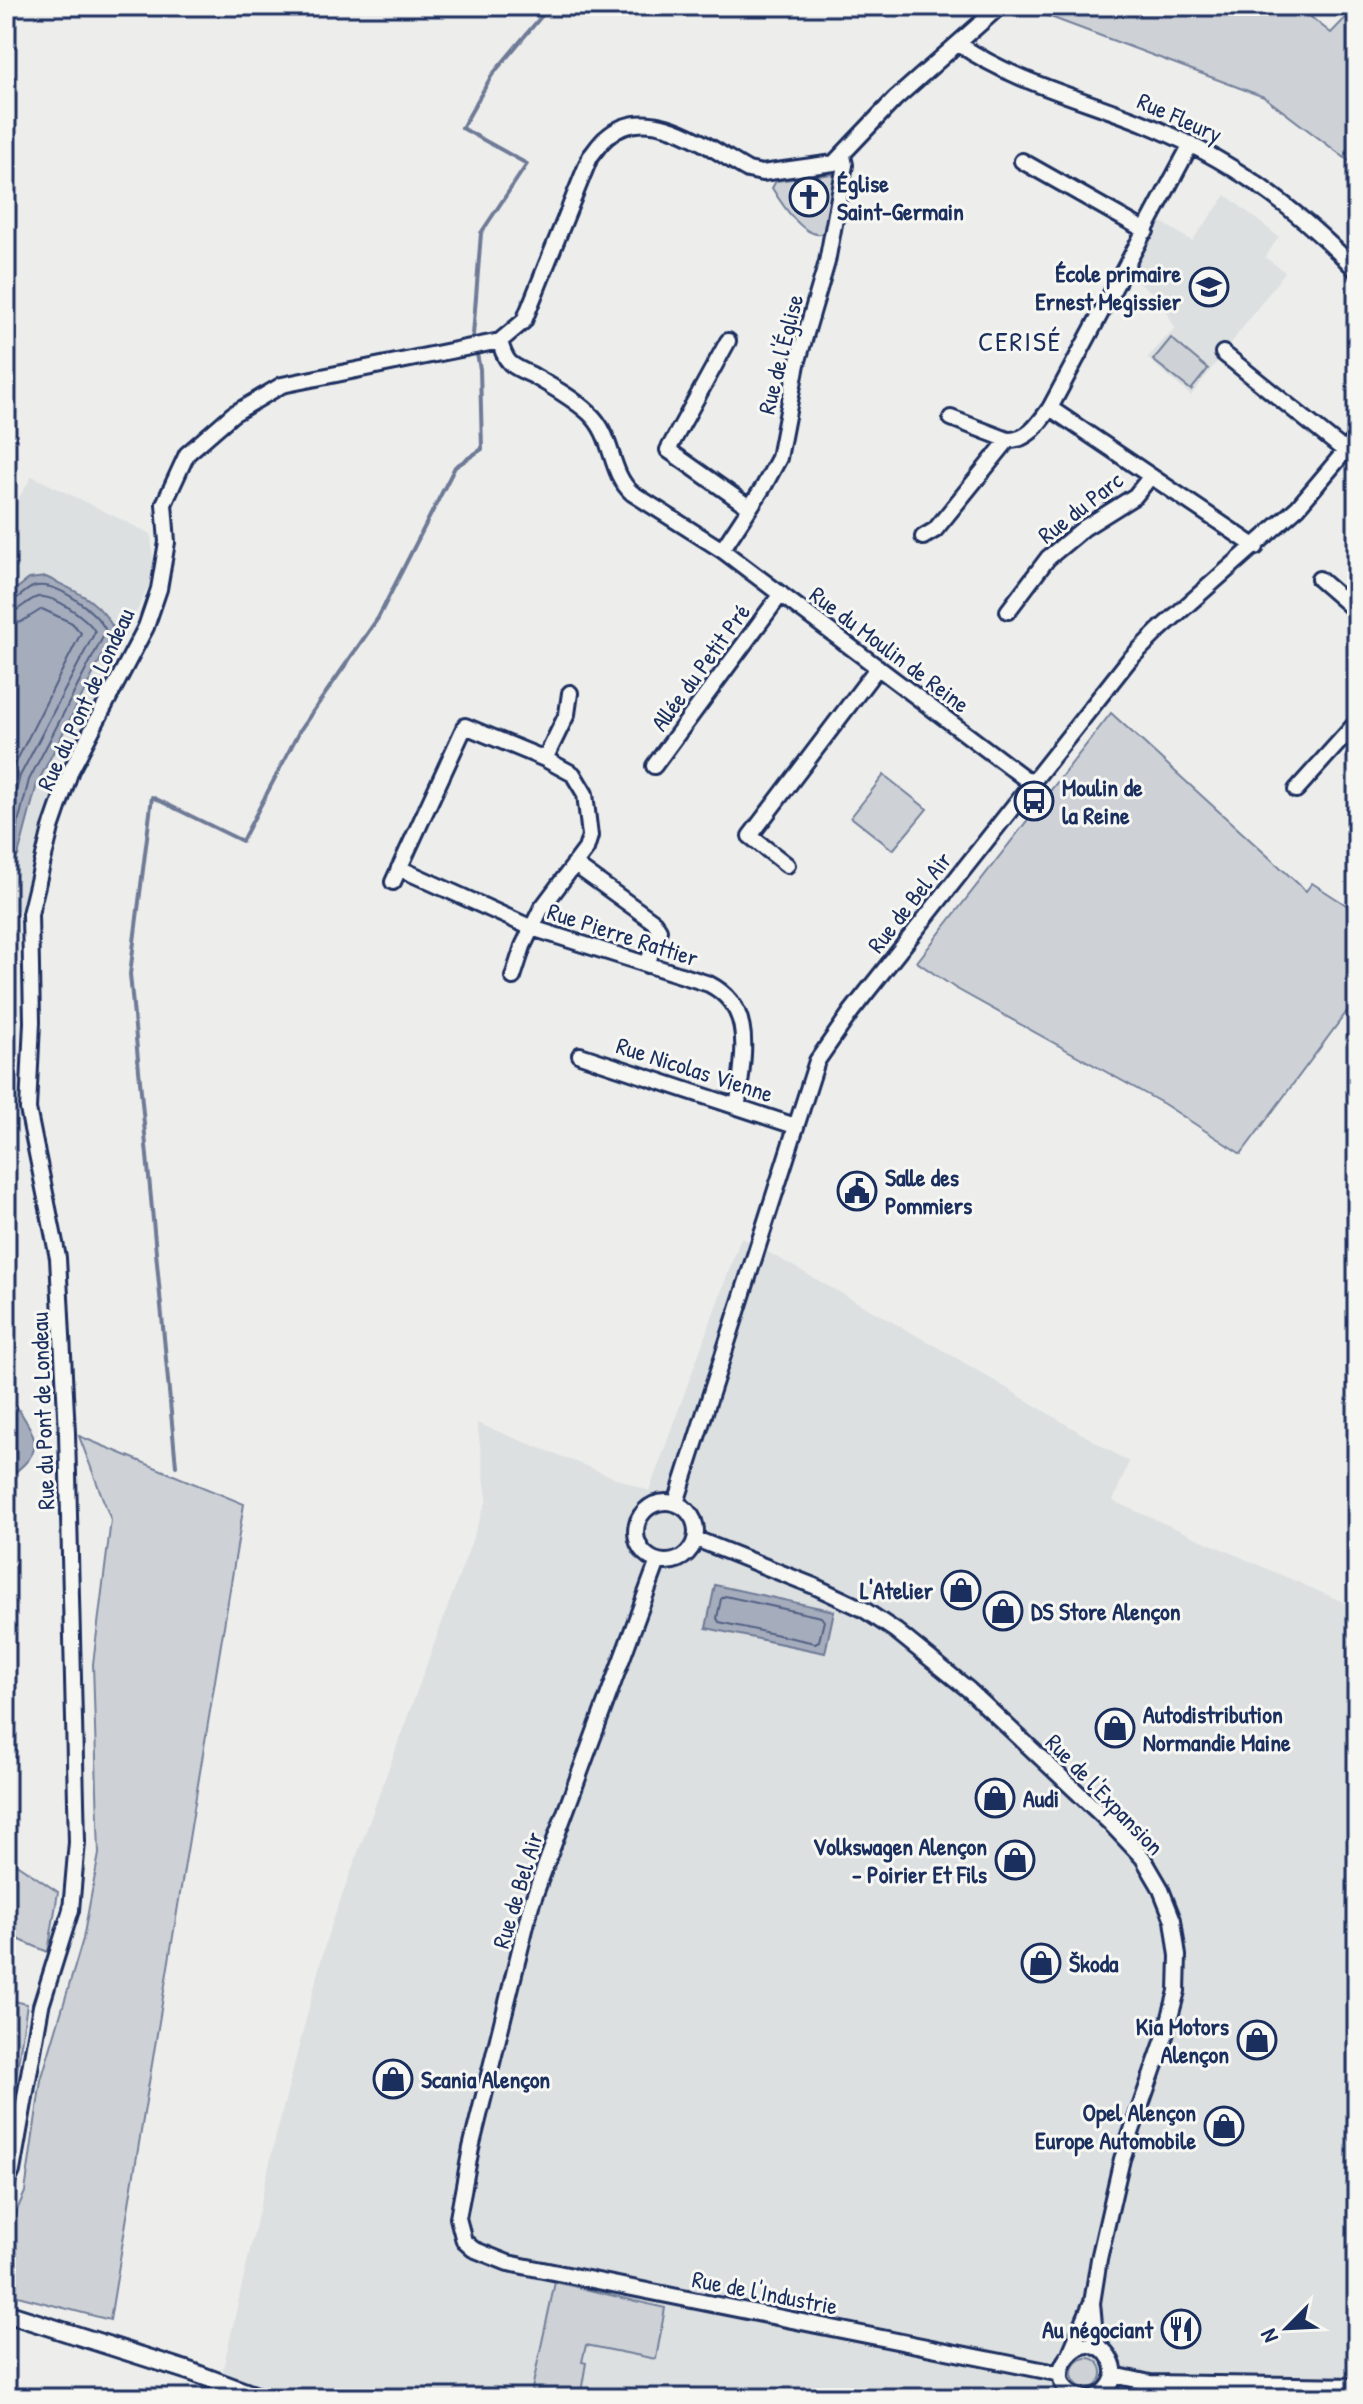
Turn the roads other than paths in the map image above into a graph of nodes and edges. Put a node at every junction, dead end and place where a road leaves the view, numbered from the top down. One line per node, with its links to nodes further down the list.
1 (1000, 6): 2 (street)
2 (959, 44): 3 (street, Rue Fleury); 4 (street)
3 (1191, 144): 6 (street); 7 (street, Rue Fleury)
4 (843, 156): 8 (street); 17 (street, Rue de l'Église)
5 (1022, 161): 6 (street)
6 (1146, 231): 11 (street)
7 (1357, 271)
8 (500, 341): 20 (street, Rue du Moulin de Reine); 45 (street, Rue du Pont de Londeau)
9 (728, 341): 17 (street)
10 (1223, 353): 15 (street)
11 (1050, 408): 14 (street); 16 (street, Rue du Parc)
12 (951, 418): 14 (street)
13 (1357, 437): 15 (street, Rue de Bel Air)
14 (1008, 440): 18 (street)
15 (1345, 451): 19 (street, Rue de Bel Air)
16 (1151, 476): 19 (street, Rue du Parc); 23 (street, Rue du Parc)
17 (749, 507): 20 (street, Rue de l'Église)
18 (923, 537)
19 (1256, 547): 30 (street, Rue de Bel Air)
20 (722, 550): 22 (street, Rue du Moulin de Reine)
21 (1319, 579): 24 (street)
22 (781, 594): 25 (street, Rue du Moulin de Reine); 29 (street, Allée du Petit Pré)
23 (1008, 611)
24 (1357, 612)
25 (878, 667): 30 (street, Rue du Moulin de Reine); 33 (street)
26 (570, 693): 28 (street)
27 (1357, 722): 31 (street)
28 (545, 759): 32 (street); 34 (street)
29 (654, 766)
30 (1031, 783): 41 (street, Rue de Bel Air)
31 (1296, 790)
32 (574, 864): 36 (street); 37 (street)
33 (787, 865)
34 (399, 868): 35 (street); 36 (street, Rue Pierre Rattier)
35 (393, 882)
36 (532, 928): 37 (street, Rue Pierre Rattier); 38 (street)
37 (647, 965): 40 (street, Rue Pierre Rattier)
38 (513, 977)
39 (580, 1055): 40 (street, Rue Nicolas Vienne)
40 (738, 1105): 41 (street, Rue Nicolas Vienne)
41 (795, 1126): 42 (street, Rue de Bel Air)
42 (676, 1503): 43 (street); 44 (street)
43 (696, 1539): 44 (street); 47 (street, Rue de l'Expansion)
44 (658, 1561): 46 (street, Rue de Bel Air)
45 (6, 2184)
46 (464, 2241): 51 (street, Rue de l'Industrie)
47 (1092, 2303): 49 (street, Rue de l'Expansion); 50 (street)
48 (6, 2313): 54 (main road)
49 (1096, 2347): 50 (street); 52 (street)
50 (1071, 2351): 51 (street)
51 (1061, 2374): 55 (street)
52 (1114, 2375): 53 (street); 56 (street)
53 (1357, 2386)
54 (262, 2398)
55 (1084, 2398)
56 (1091, 2398)

